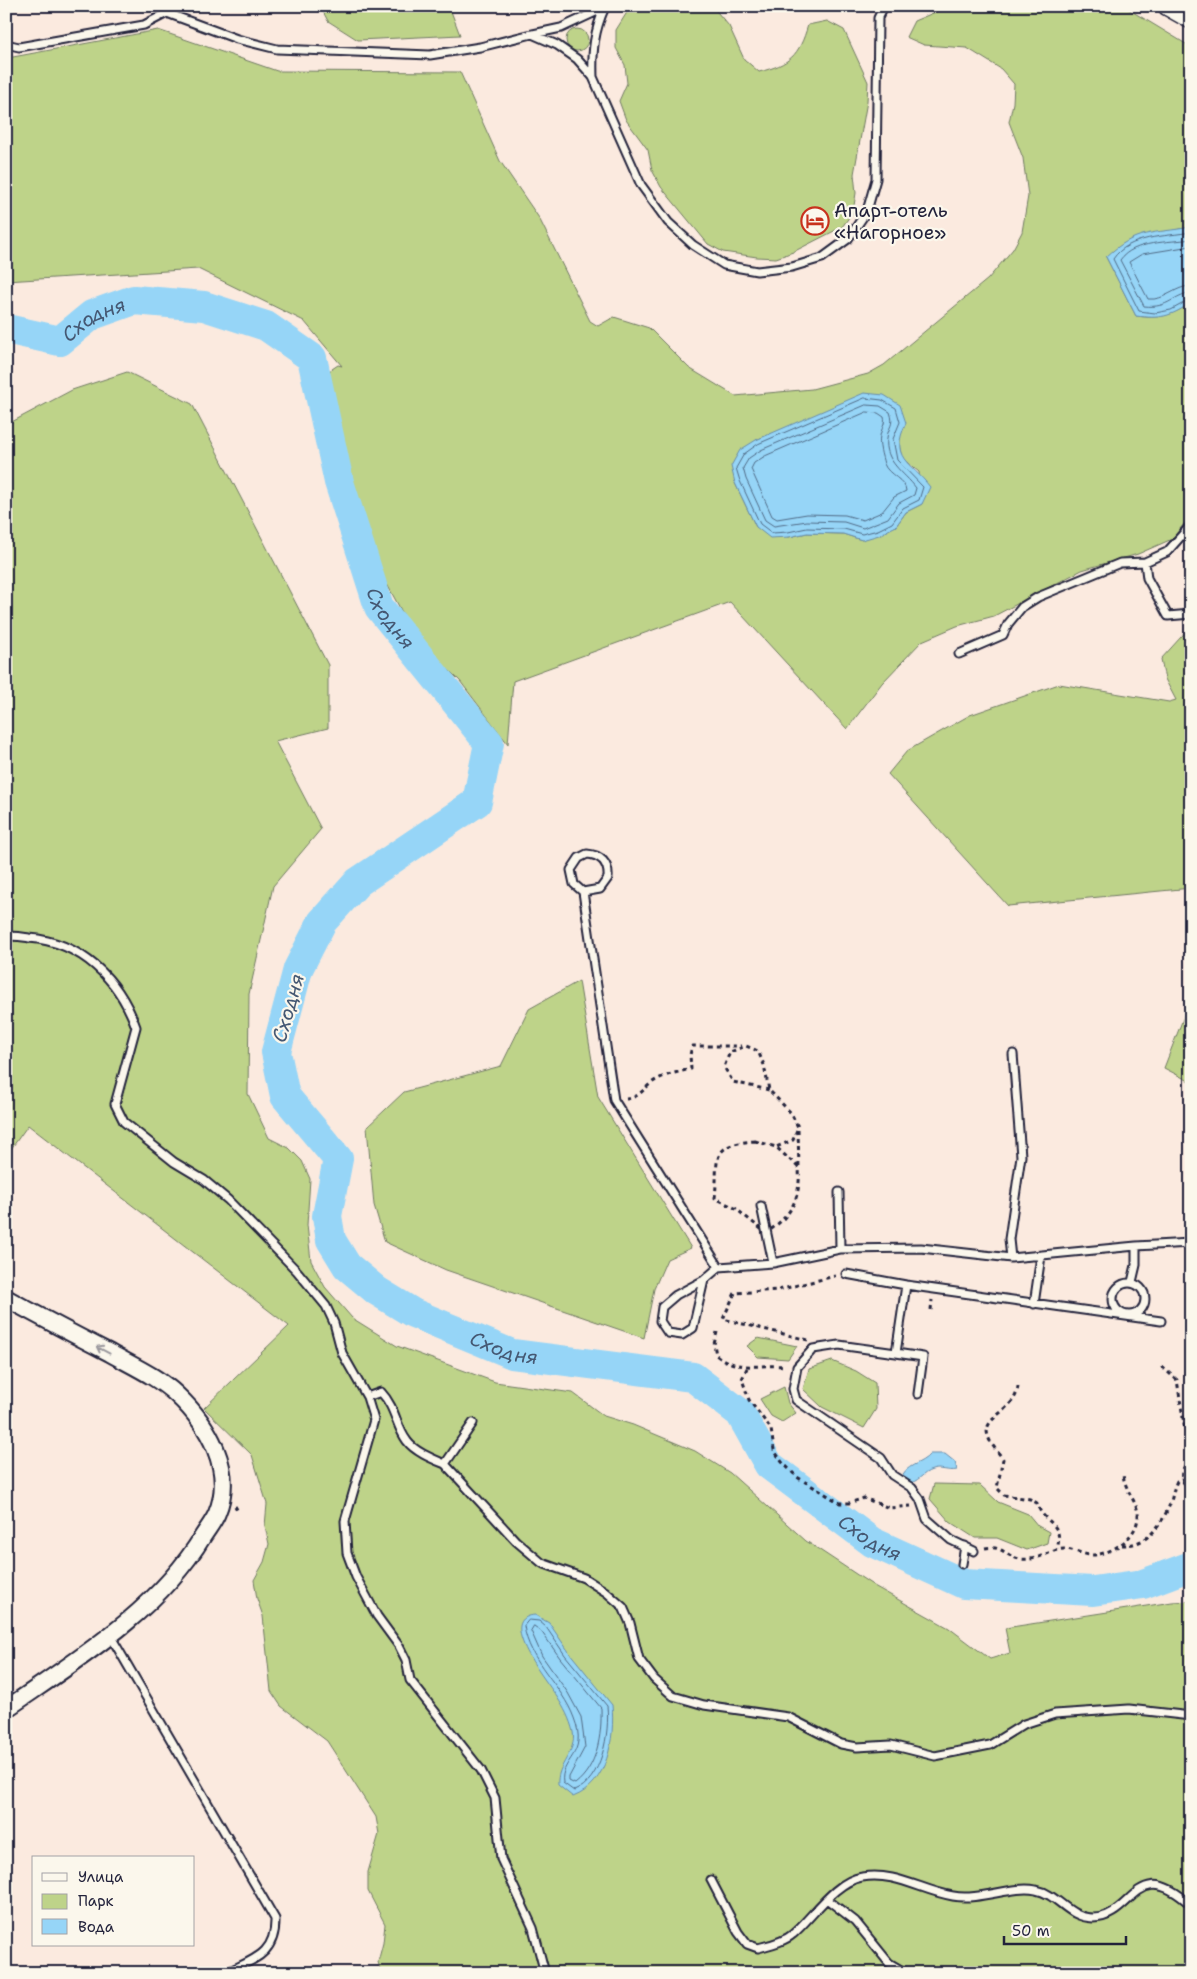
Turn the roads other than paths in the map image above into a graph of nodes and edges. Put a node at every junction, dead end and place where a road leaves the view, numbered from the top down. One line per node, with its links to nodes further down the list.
1 (884, 6): 8 (lane)
2 (1168, 6): 5 (main road)
3 (605, 7): 6 (lane); 8 (lane)
4 (167, 10): 6 (lane); 7 (lane)
5 (1191, 19)
6 (532, 34): 8 (lane)
7 (6, 44)
8 (593, 77)
9 (1191, 526): 10 (lane)
10 (1145, 562): 11 (lane); 12 (lane)
11 (1191, 614)
12 (959, 654)
13 (583, 892): 13 (lane); 24 (lane)
14 (6, 937): 35 (lane)
15 (1013, 1054): 22 (lane)
16 (839, 1192): 20 (lane)
17 (761, 1206): 23 (lane)
18 (1191, 1243): 19 (lane)
19 (1136, 1246): 21 (lane); 27 (lane)
20 (840, 1249): 22 (lane); 23 (lane)
21 (1040, 1256): 22 (lane); 30 (lane)
22 (1010, 1258)
23 (773, 1264): 24 (lane)
24 (719, 1267): 26 (lane)
25 (846, 1274): 28 (lane)
26 (704, 1280): 26 (lane)
27 (1132, 1282): 31 (lane); 31 (lane)
28 (906, 1285): 30 (lane); 33 (lane)
29 (6, 1298): 41 (street, one-way to 29)
30 (1034, 1304): 31 (lane)
31 (1126, 1316): 32 (lane)
32 (1161, 1321)
33 (896, 1353): 34 (lane); 38 (lane)
34 (918, 1394)
35 (367, 1397): 37 (lane); 48 (lane)
36 (473, 1423): 37 (lane)
37 (445, 1464): 43 (lane)
38 (965, 1546): 39 (lane); 40 (lane)
39 (974, 1551)
40 (962, 1564)
41 (109, 1634): 42 (street); 47 (lane)
42 (6, 1709)
43 (1191, 1716)
44 (711, 1880): 45 (lane)
45 (828, 1900): 46 (lane); 49 (lane)
46 (1191, 1905)
47 (226, 1973)
48 (545, 1973)
49 (906, 1973)

